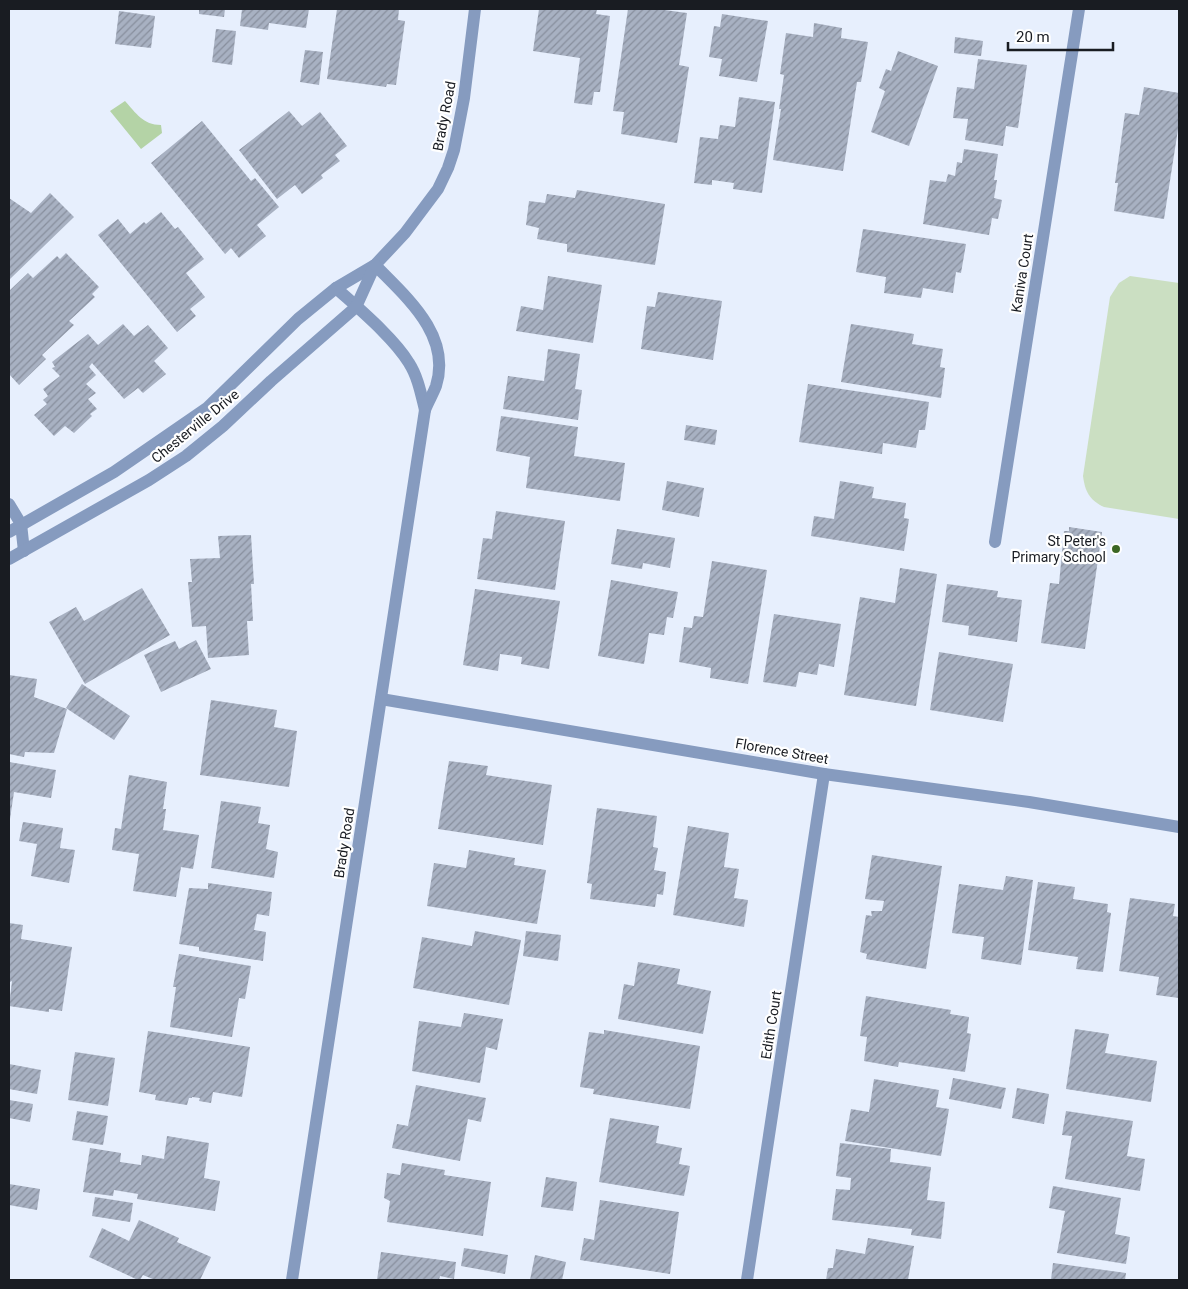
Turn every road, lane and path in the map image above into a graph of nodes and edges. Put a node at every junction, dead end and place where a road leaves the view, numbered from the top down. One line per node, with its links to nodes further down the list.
1 (475, 9): 3 (street, Brady Road)
2 (1079, 9): 11 (street, Kaniva Court)
3 (375, 265): 4 (street, Brady Road); 5 (street, Brady Road); 6 (street, Brady Road)
4 (336, 288): 5 (street, Brady Road); 8 (street, Chesterville Drive)
5 (356, 307): 6 (street, Brady Road); 12 (street, Chesterville Drive)
6 (424, 410): 14 (street, Brady Road)
7 (9, 504): 8 (street)
8 (21, 524): 9 (street, Chesterville Drive); 12 (street)
9 (9, 532)
10 (9, 538): 12 (street)
11 (995, 542)
12 (24, 551): 13 (street, Chesterville Drive)
13 (9, 559)
14 (381, 699): 15 (street, Florence Street); 17 (street, Brady Road)
15 (824, 774): 16 (street, Florence Street); 18 (street, Edith Court)
16 (1179, 827)
17 (292, 1280)
18 (747, 1280)

